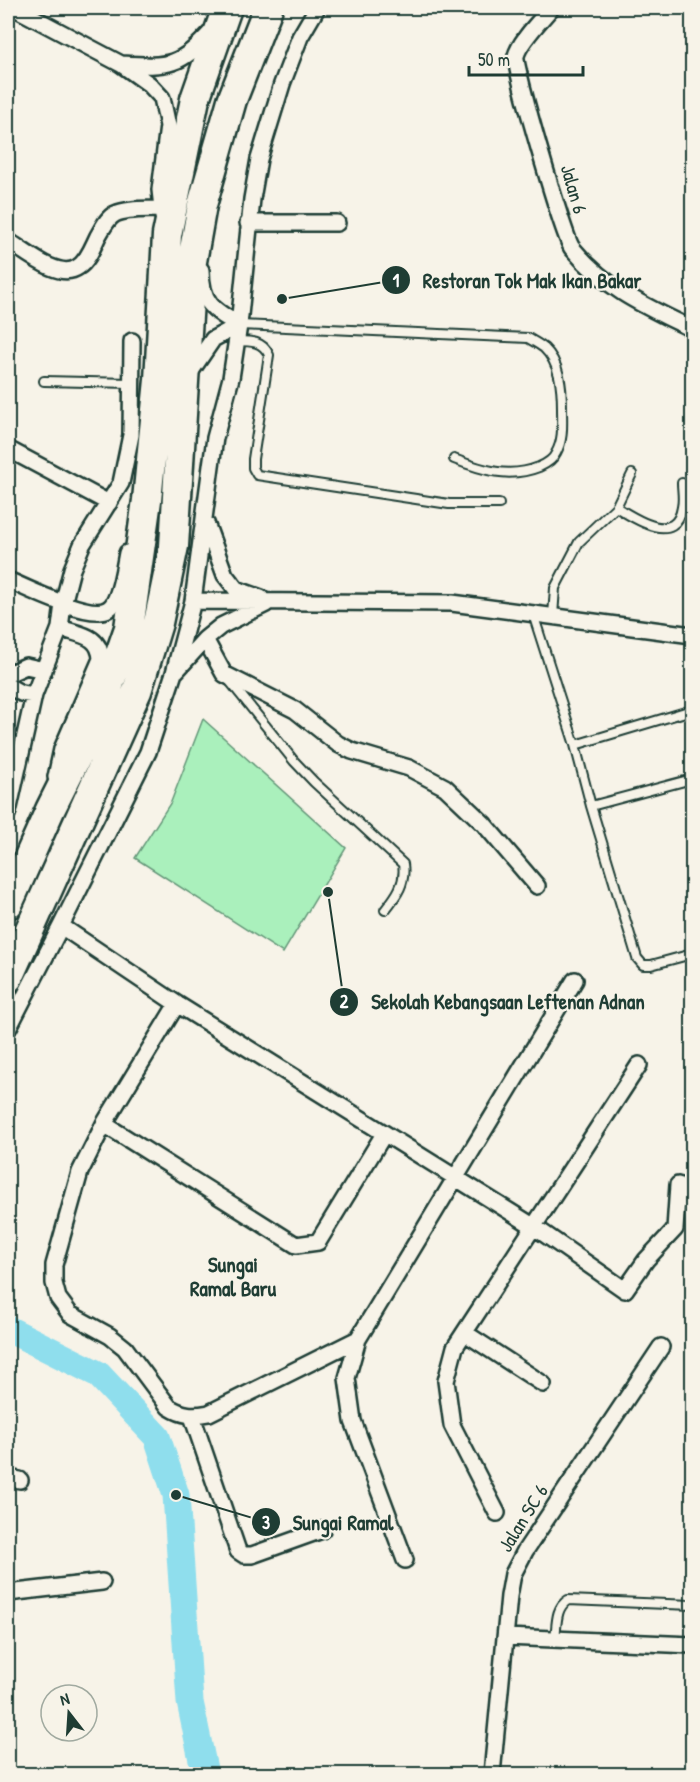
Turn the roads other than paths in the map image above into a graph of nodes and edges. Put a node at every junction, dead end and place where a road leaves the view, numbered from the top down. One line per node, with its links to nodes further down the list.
1 (15, 8): 6 (street)
2 (268, 8): 7 (highway)
3 (317, 8): 9 (street)
4 (551, 8): 12 (street, Jalan 6)
5 (224, 14): 6 (street); 8 (highway)
6 (121, 64): 8 (street)
7 (202, 206): 13 (street); 17 (highway)
8 (164, 222): 11 (street); 22 (highway)
9 (248, 223): 10 (street); 13 (street)
10 (337, 223)
11 (8, 241)
12 (693, 329)
13 (238, 333): 17 (street); 19 (lane); 24 (lane); 26 (street)
14 (132, 341): 16 (street)
15 (44, 381): 16 (lane)
16 (131, 383): 23 (street)
17 (183, 384): 54 (highway)
18 (8, 449): 23 (street)
19 (454, 459)
20 (632, 474): 25 (lane)
21 (682, 483): 25 (lane)
22 (147, 500): 30 (street); 47 (highway)
23 (109, 503): 30 (street)
24 (499, 504)
25 (616, 507): 32 (lane)
26 (205, 521): 28 (street); 29 (street)
27 (8, 580): 30 (street)
28 (193, 601): 29 (street); 37 (street)
29 (272, 602): 31 (street); 35 (street)
30 (63, 604): 33 (street)
31 (533, 614): 32 (street); 43 (lane)
32 (553, 616): 34 (street)
33 (60, 628): 36 (street); 47 (street)
34 (693, 635)
35 (205, 639): 37 (street); 39 (street)
36 (44, 670): 38 (street); 41 (street)
37 (174, 673): 52 (street)
38 (8, 674)
39 (224, 674): 49 (street); 51 (lane)
40 (8, 686): 41 (street)
41 (34, 695): 45 (street)
42 (693, 710): 43 (lane)
43 (576, 744): 46 (lane)
44 (693, 779): 46 (lane)
45 (10, 787): 48 (street)
46 (591, 806): 53 (lane)
47 (50, 810): 50 (highway)
48 (8, 812)
49 (537, 886)
50 (8, 904)
51 (385, 910)
52 (61, 926): 56 (street); 57 (street)
53 (693, 954)
54 (8, 978)
55 (575, 980): 61 (street)
56 (177, 1004): 59 (street); 60 (street)
57 (8, 1029)
58 (639, 1065): 63 (street)
59 (104, 1124): 60 (street); 68 (street)
60 (384, 1134): 61 (street)
61 (455, 1177): 63 (street); 65 (street)
62 (678, 1185): 63 (street)
63 (533, 1226): 64 (street)
64 (465, 1333): 67 (street); 69 (street)
65 (358, 1339): 68 (street); 71 (street)
66 (661, 1347): 75 (street, Jalan SC 6)
67 (543, 1384)
68 (192, 1416): 70 (street)
69 (497, 1514)
70 (322, 1530)
71 (405, 1560)
72 (102, 1582): 73 (street)
73 (8, 1593)
74 (693, 1605): 76 (lane)
75 (506, 1636): 76 (street); 78 (street, Jalan SC 6)
76 (555, 1639): 77 (street)
77 (693, 1644)
78 (492, 1774)

